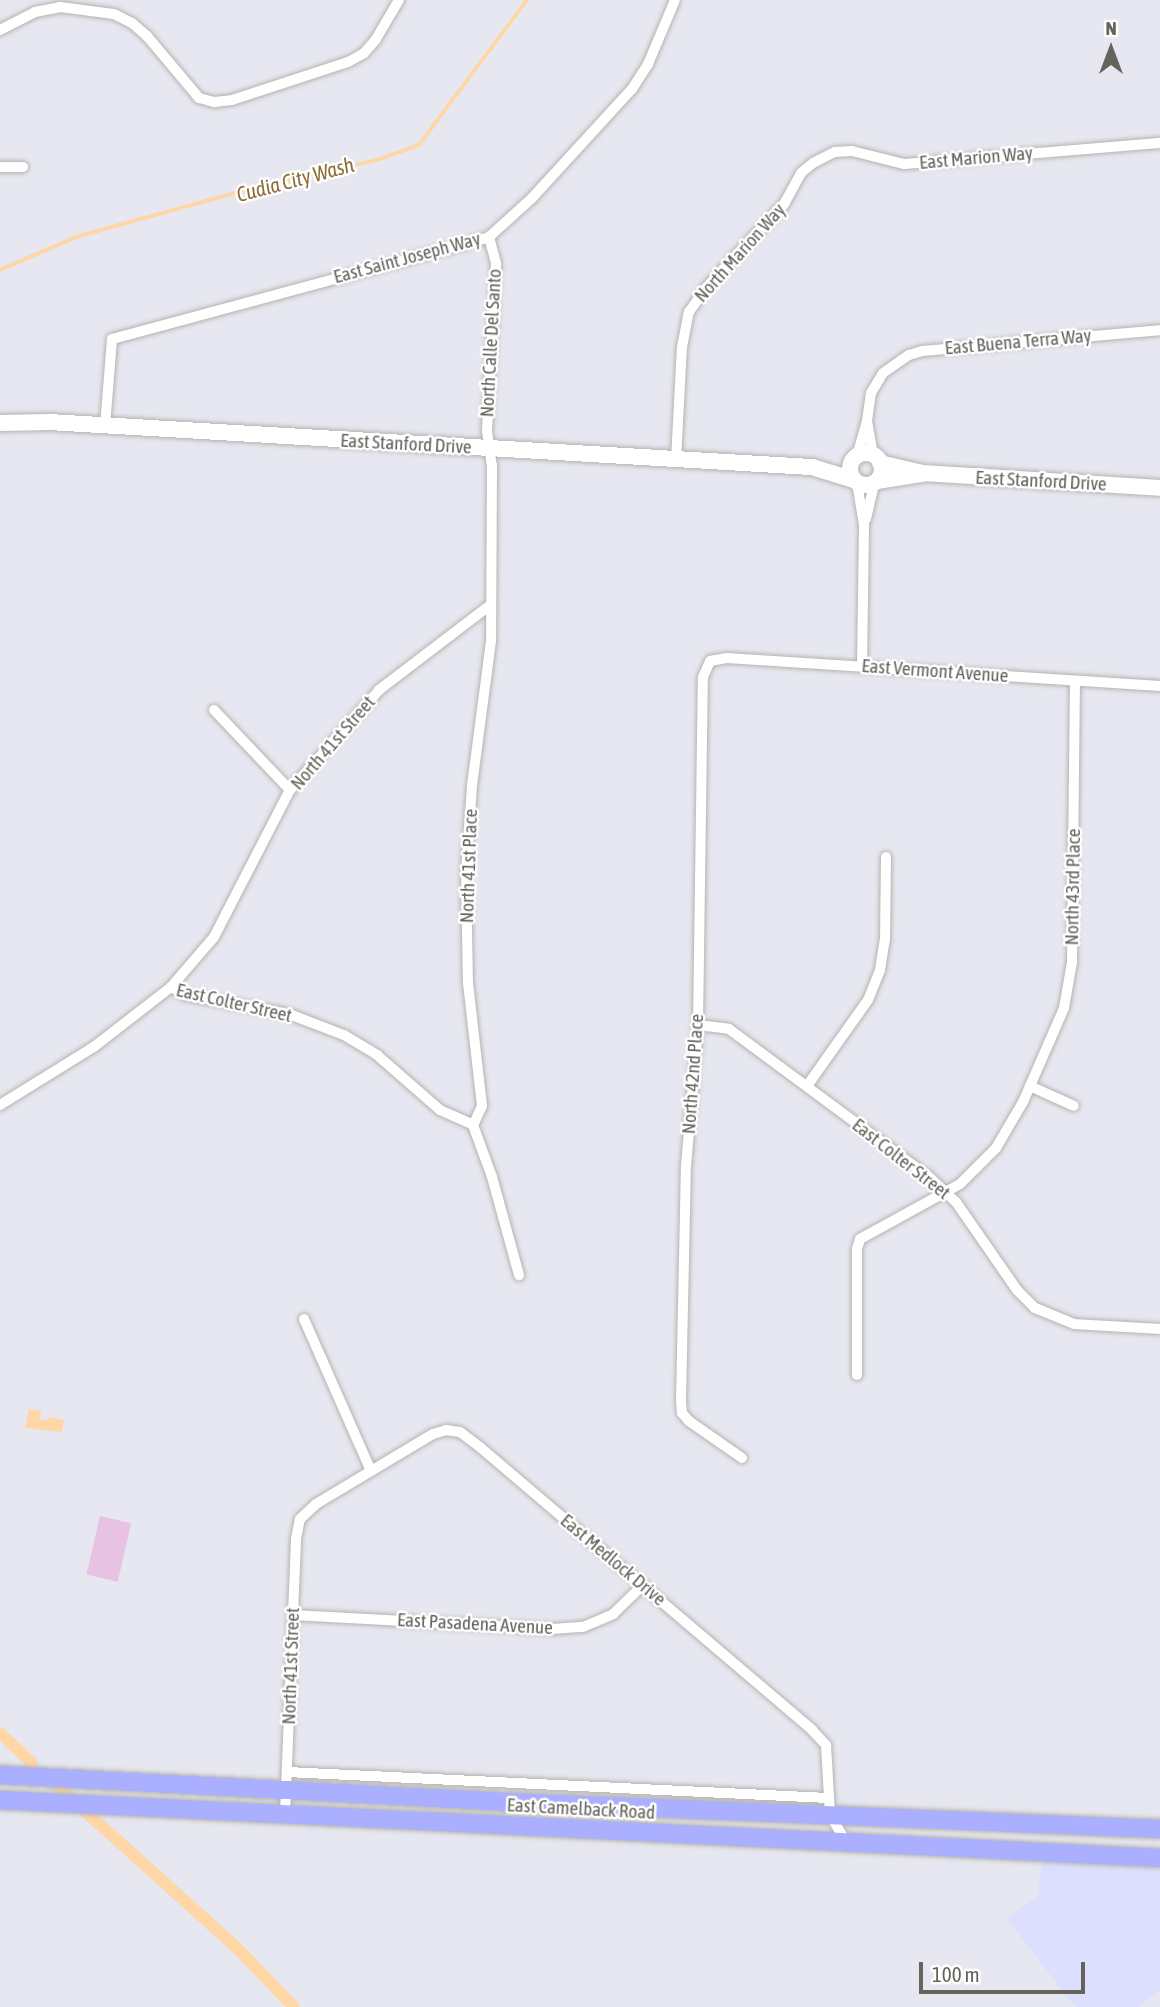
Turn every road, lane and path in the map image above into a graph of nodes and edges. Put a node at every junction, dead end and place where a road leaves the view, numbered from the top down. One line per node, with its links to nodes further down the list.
1 (400, 0): 3 (street)
2 (675, 0): 8 (street, East Saint Joseph Way)
3 (0, 30)
4 (1160, 143): 7 (street, East Marion Way)
5 (0, 167): 6 (street)
6 (23, 167)
7 (801, 173): 14 (street, North Marion Way)
8 (489, 237): 11 (street, East Saint Joseph Way); 12 (street, North Calle Del Santo)
9 (1160, 330): 13 (street, East Buena Terra Way)
10 (0, 423): 11 (street, East Stanford Drive)
11 (105, 425): 12 (street, East Stanford Drive)
12 (491, 449): 14 (street, East Stanford Drive); 20 (street, North 41st Place)
13 (866, 459): 15 (street, East Stanford Drive); 16 (street, East Stanford Drive); 17 (street); 17 (street)
14 (676, 460): 15 (street, East Stanford Drive)
15 (812, 467): 17 (street, East Stanford Drive)
16 (923, 473): 17 (street, East Stanford Drive); 18 (street, East Stanford Drive)
17 (865, 482): 19 (street); 19 (street)
18 (1160, 488)
19 (864, 525): 22 (street)
20 (489, 605): 26 (street, North 41st Street); 34 (street, North 41st Place)
21 (710, 661): 22 (street, East Vermont Avenue); 29 (street, North 42nd Place)
22 (862, 667): 23 (street, East Vermont Avenue)
23 (1075, 681): 24 (street, East Vermont Avenue); 31 (street, North 43rd Place)
24 (1160, 686)
25 (214, 710): 26 (street)
26 (290, 790): 28 (street, North 41st Street)
27 (886, 857): 30 (street)
28 (171, 987): 32 (street, East Colter Street); 34 (street, East Colter Street)
29 (698, 1025): 30 (street, East Colter Street); 40 (street, North 42nd Place)
30 (807, 1086): 35 (street, East Colter Street)
31 (1030, 1086): 33 (street); 35 (street, North 43rd Place)
32 (0, 1104)
33 (1074, 1106)
34 (473, 1125): 36 (street)
35 (944, 1192): 38 (street, East Colter Street); 39 (street, North 43rd Place)
36 (519, 1275)
37 (304, 1318): 41 (street)
38 (1160, 1329)
39 (857, 1375)
40 (742, 1458)
41 (371, 1471): 42 (street, East Medlock Drive); 43 (street, East Medlock Drive)
42 (300, 1519): 44 (street, North 41st Street)
43 (643, 1585): 44 (street, East Pasadena Avenue); 48 (street, East Medlock Drive)
44 (293, 1615): 46 (street, North 41st Street)
45 (0, 1775): 46 (main road, East Camelback Road)
46 (286, 1780): 48 (main road, East Camelback Road); 49 (street, North 41st Street)
47 (0, 1800): 49 (main road, East Camelback Road)
48 (829, 1807): 50 (main road, East Camelback Road); 52 (street, East Medlock Drive)
49 (285, 1814): 52 (main road, East Camelback Road)
50 (1041, 1824): 51 (main road, East Camelback Road); 53 (main road)
51 (1160, 1829)
52 (847, 1843): 53 (main road, East Camelback Road)
53 (1040, 1853): 54 (main road, East Camelback Road)
54 (1160, 1858)

